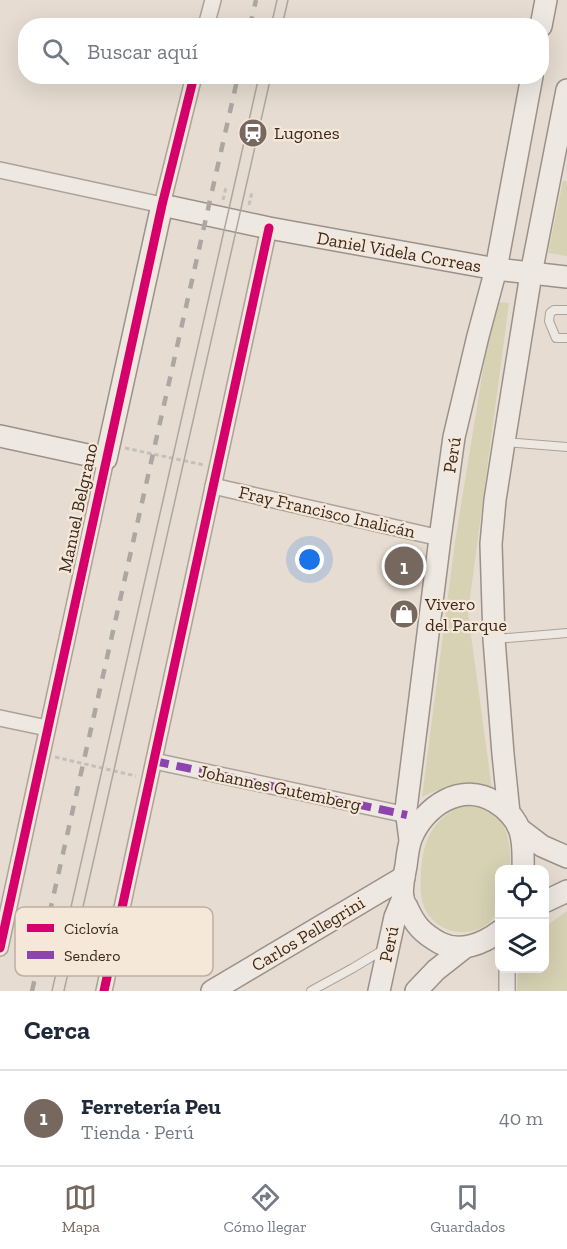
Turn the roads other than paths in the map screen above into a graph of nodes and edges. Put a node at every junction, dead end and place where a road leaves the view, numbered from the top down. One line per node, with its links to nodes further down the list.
1 (213, 0): 3 (street)
2 (546, 0): 4 (main road)
3 (209, 18)
4 (543, 18)
5 (192, 84): 9 (street, Manuel Belgrano)
6 (531, 84): 11 (main road, Perú)
7 (567, 90): 12 (main road)
8 (0, 170): 9 (street)
9 (162, 205): 10 (main road, Daniel Videla Correas); 19 (main road, Manuel Belgrano)
10 (270, 228): 11 (main road, Daniel Videla Correas); 20 (street)
11 (496, 269): 12 (main road, Daniel Videla Correas); 21 (main road, Perú)
12 (531, 274): 13 (main road, Daniel Videla Correas); 17 (main road)
13 (567, 277)
14 (567, 310): 15 (lane)
15 (567, 338)
16 (0, 436): 19 (main road)
17 (504, 442): 18 (lane); 23 (main road)
18 (567, 447)
19 (107, 452): 25 (street, Manuel Belgrano)
20 (213, 486): 21 (street, Fray Francisco Inalicán); 26 (street)
21 (440, 538): 27 (main road, Perú)
22 (567, 633): 23 (lane)
23 (494, 639): 28 (main road)
24 (0, 718): 25 (street)
25 (47, 728): 37 (street, Manuel Belgrano)
26 (154, 761): 27 (street, Johannes Gutemberg); 36 (street)
27 (407, 816): 29 (main road, Perú)
28 (515, 821): 29 (main road); 30 (main road); 31 (main road)
29 (410, 840): 32 (main road, Perú)
30 (567, 857)
31 (523, 865)
32 (404, 877): 34 (main road, Perú); 45 (main road, Carlos Pellegrini)
33 (567, 891): 35 (main road)
34 (402, 898): 39 (main road, Perú); 41 (main road)
35 (549, 900)
36 (122, 907)
37 (3, 914): 40 (street, Manuel Belgrano)
38 (495, 935): 41 (main road)
39 (388, 947): 46 (lane); 47 (main road, Perú)
40 (0, 948)
41 (464, 948): 48 (main road)
42 (507, 973): 49 (street)
43 (107, 976): 44 (street)
44 (104, 991)
45 (212, 991)
46 (311, 991)
47 (379, 991)
48 (416, 991)
49 (507, 991)

